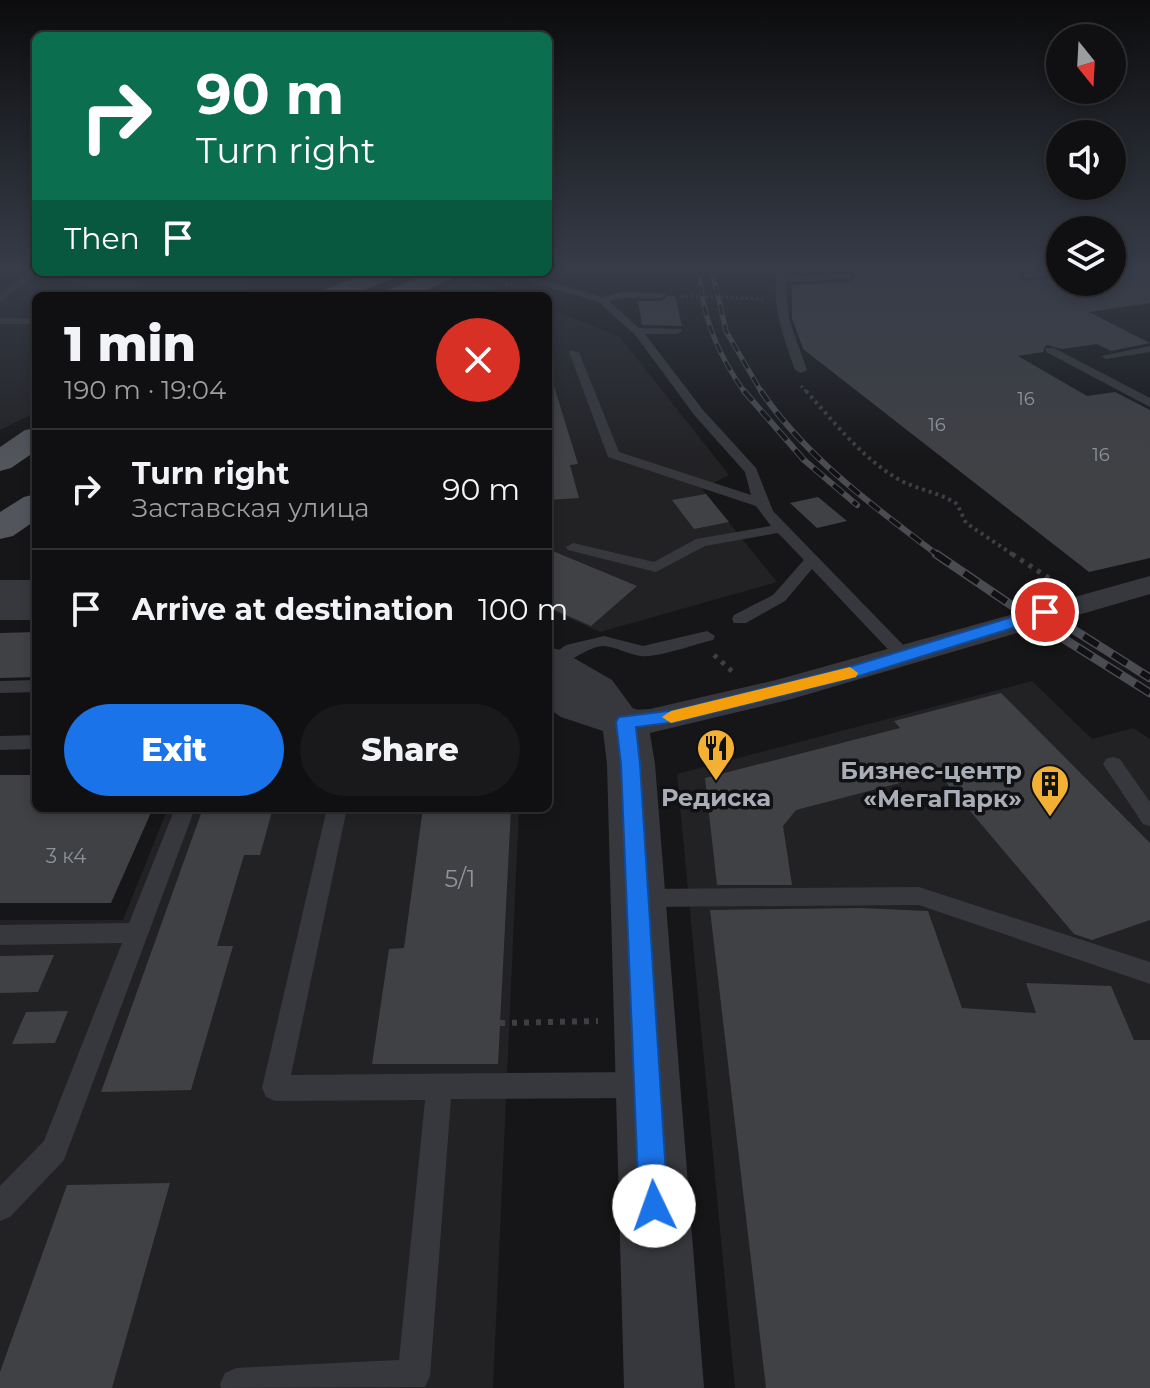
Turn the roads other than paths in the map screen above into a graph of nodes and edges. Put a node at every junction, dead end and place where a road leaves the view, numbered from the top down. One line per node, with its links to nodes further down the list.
1 (636, 331): 2 (lane); 14 (lane)
2 (677, 331)
3 (789, 331): 8 (lane)
4 (1150, 349): 7 (lane)
5 (1050, 350): 9 (lane)
6 (574, 352): 14 (lane)
7 (1106, 356)
8 (801, 370)
9 (1150, 403)
10 (32, 437): 12 (main road)
11 (32, 438): 13 (main road)
12 (0, 451)
13 (0, 461)
14 (761, 503): 17 (lane)
15 (32, 507): 16 (main road)
16 (0, 528)
17 (782, 528): 18 (lane); 19 (lane)
18 (573, 547)
19 (814, 559): 25 (lane); 27 (lane)
20 (1150, 585): 27 (street)
21 (0, 589): 22 (street)
22 (32, 589)
23 (0, 608): 24 (street)
24 (32, 608)
25 (740, 619)
26 (707, 636): 28 (lane)
27 (904, 656): 32 (street)
28 (552, 667)
29 (552, 672): 32 (street)
30 (32, 686): 31 (lane)
31 (0, 687)
32 (625, 722): 39 (street)
33 (32, 742): 34 (lane)
34 (0, 743)
35 (1113, 764): 38 (lane)
36 (183, 812): 40 (lane)
37 (336, 812): 44 (lane)
38 (1150, 818)
39 (637, 898): 42 (lane); 43 (street)
40 (137, 933): 41 (lane); 45 (lane)
41 (0, 935)
42 (1150, 973)
43 (647, 1085): 44 (lane); 47 (street)
44 (439, 1087): 46 (lane)
45 (0, 1207)
46 (236, 1384)
47 (664, 1388)

